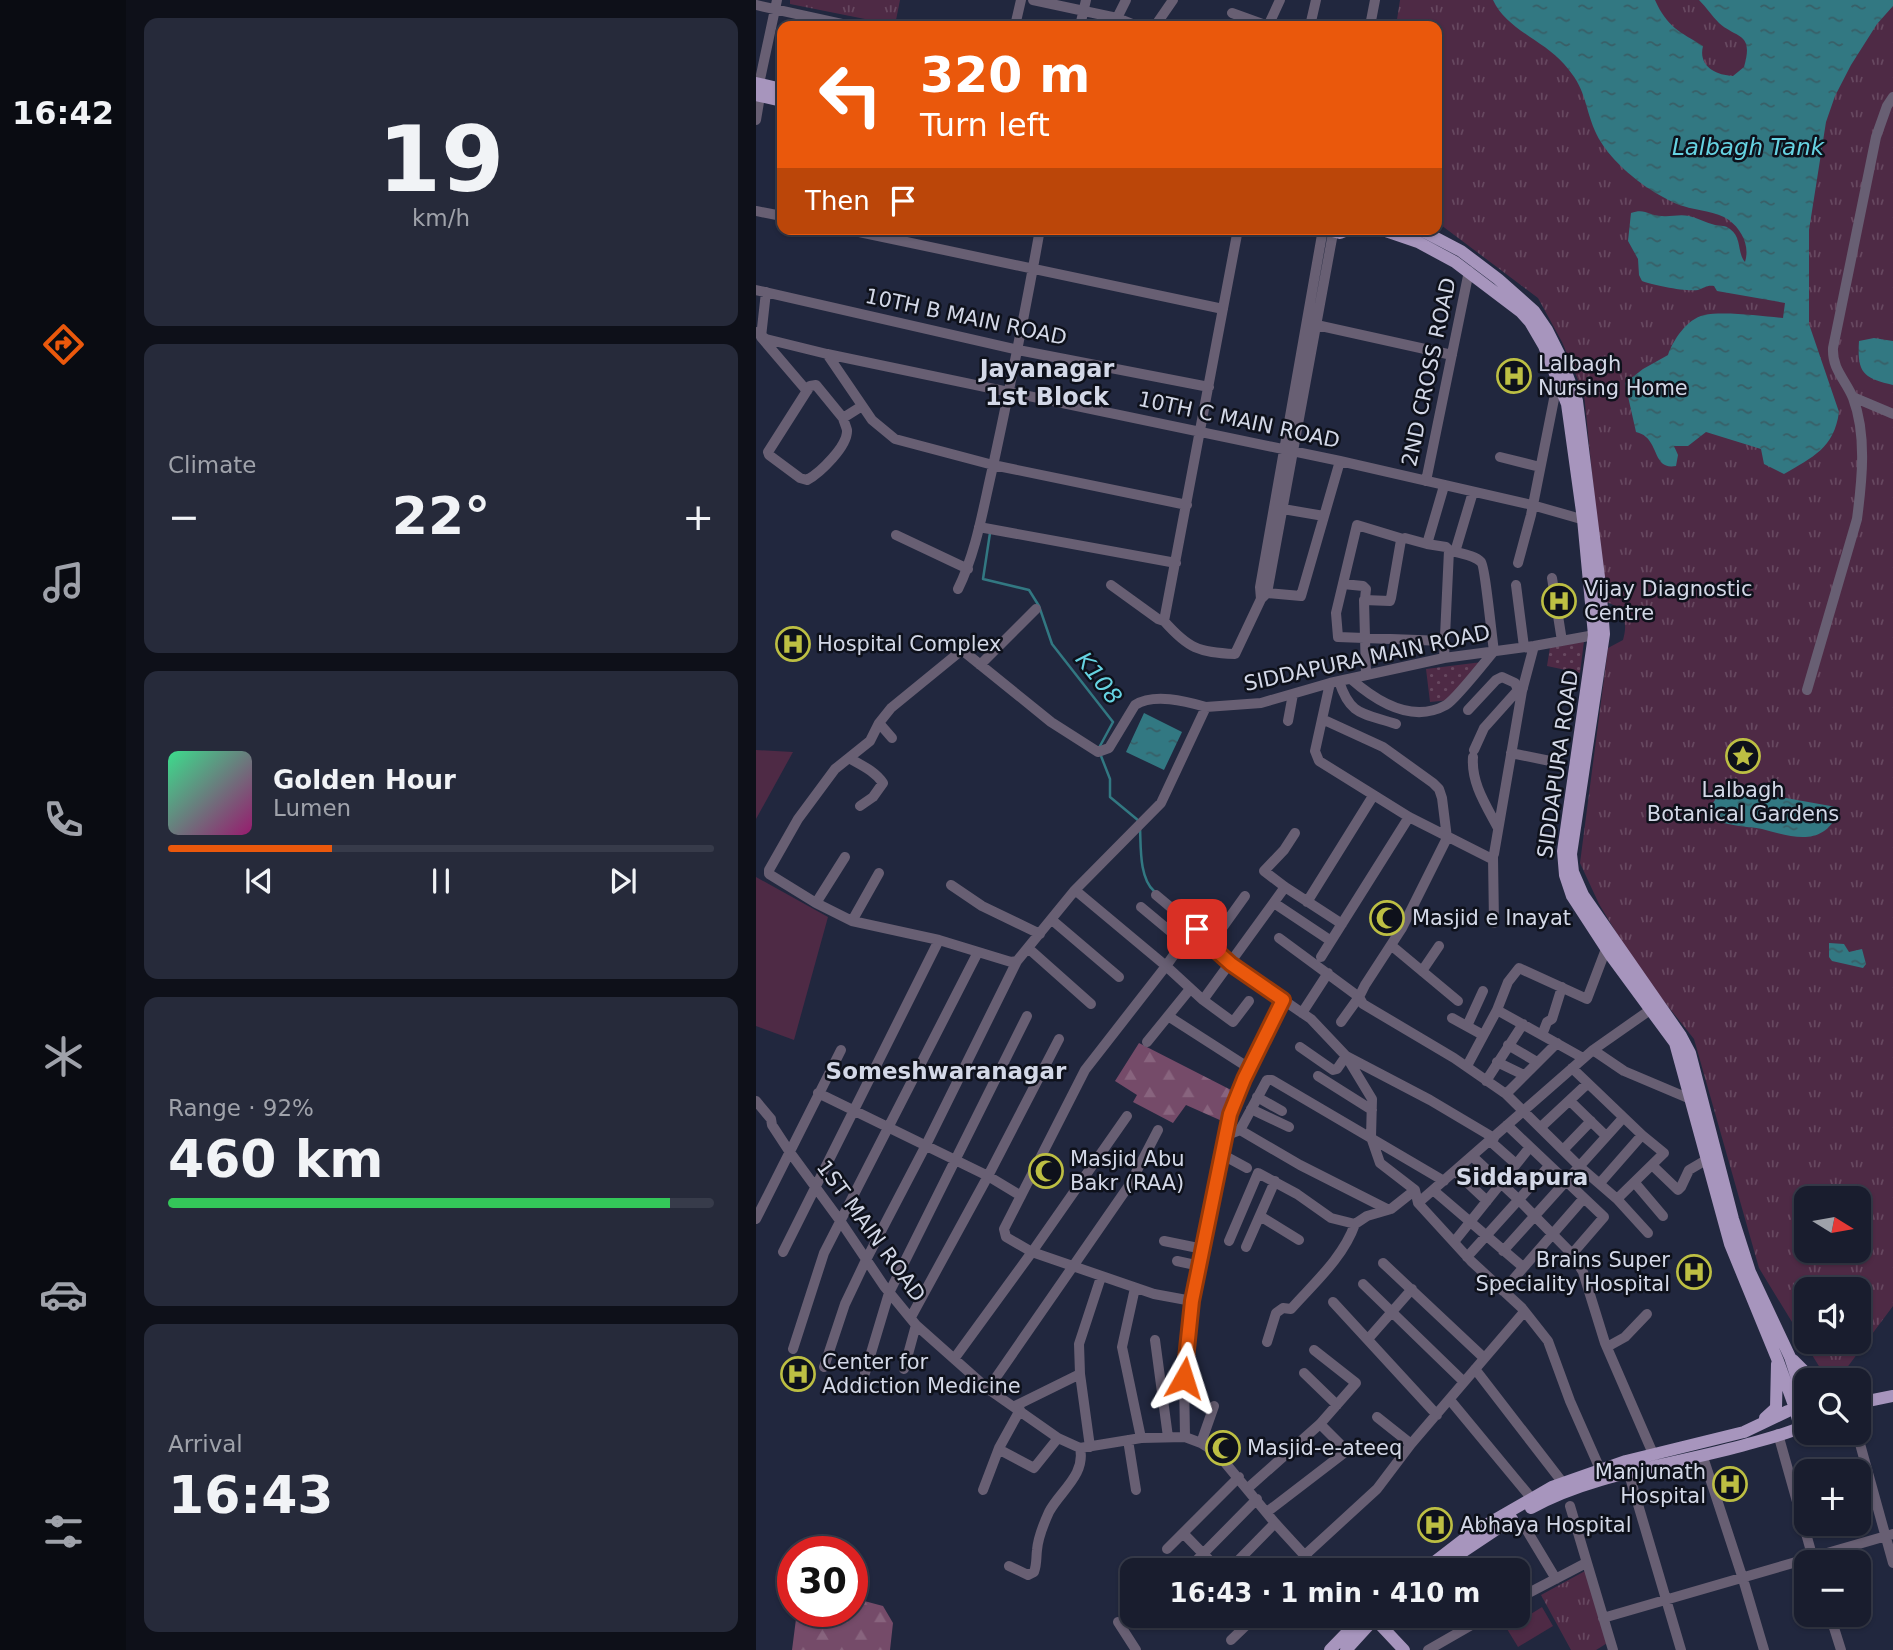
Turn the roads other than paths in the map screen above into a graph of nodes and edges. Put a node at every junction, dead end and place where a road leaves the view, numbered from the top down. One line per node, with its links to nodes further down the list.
1 (1021, 0): 15 (street)
2 (1033, 0): 11 (street)
3 (1126, 0): 13 (street)
4 (1173, 0): 17 (street)
5 (1280, 0): 19 (street)
6 (1316, 0): 20 (street)
7 (1375, 0): 21 (street)
8 (1382, 0): 22 (street)
9 (756, 5): 10 (street)
10 (776, 5): 14 (street); 23 (street)
11 (1085, 5): 13 (street)
12 (1232, 13): 18 (street)
13 (1117, 18): 16 (street)
14 (833, 21)
15 (1016, 21)
16 (1124, 21)
17 (1158, 21)
18 (1254, 21)
19 (1270, 21)
20 (1311, 21)
21 (1371, 21)
22 (1378, 21)
23 (758, 89): 24 (main road); 26 (main road); 27 (street)
24 (777, 89)
25 (1893, 97): 49 (street)
26 (777, 98)
27 (756, 120)
28 (756, 211): 29 (street)
29 (777, 215)
30 (873, 235): 36 (street)
31 (1040, 235): 36 (street)
32 (1237, 235): 39 (street)
33 (1326, 235): 40 (street)
34 (1396, 235): 37 (main road, SIDDAPURA ROAD)
35 (1430, 235): 66 (main road, SIDDAPURA ROAD)
36 (1033, 269): 39 (street); 42 (street)
37 (1469, 271): 44 (street, 2ND CROSS ROAD); 45 (main road, SIDDAPURA ROAD)
38 (761, 291): 41 (street); 42 (street, 10TH B MAIN ROAD)
39 (1223, 309): 46 (street)
40 (1311, 324): 44 (street); 54 (street)
41 (759, 334): 43 (street, 10TH C MAIN ROAD); 47 (street)
42 (1018, 349): 46 (street, 10TH B MAIN ROAD); 48 (street)
43 (827, 354): 48 (street, 10TH C MAIN ROAD); 50 (street)
44 (1452, 355): 59 (street, 2ND CROSS ROAD)
45 (1558, 379): 58 (street); 66 (main road, SIDDAPURA ROAD)
46 (1209, 387): 53 (street)
47 (807, 391): 52 (street); 52 (street)
48 (1010, 392): 53 (street, 10TH C MAIN ROAD); 57 (street)
49 (1853, 397): 51 (street); 96 (street)
50 (862, 406): 52 (street); 57 (street)
51 (1893, 414)
52 (843, 418)
53 (1200, 432): 54 (street, 10TH C MAIN ROAD); 62 (street)
54 (1289, 451): 56 (street, 10TH C MAIN ROAD); 64 (street); 80 (street)
55 (1500, 457): 58 (street)
56 (1340, 461): 59 (street, 10TH C MAIN ROAD); 65 (street)
57 (993, 465): 62 (street); 67 (street)
58 (1540, 467): 63 (street)
59 (1426, 481): 60 (street, 10TH C MAIN ROAD)
60 (1444, 486): 61 (street, 10TH C MAIN ROAD); 70 (street, 2ND CROSS ROAD)
61 (1473, 492): 63 (street, 10TH C MAIN ROAD); 71 (street)
62 (1187, 505): 72 (street)
63 (1532, 505): 66 (street, 10TH C MAIN ROAD); 73 (street)
64 (1283, 509): 65 (street); 80 (street)
65 (1324, 516): 80 (street)
66 (1588, 520): 84 (main road, SIDDAPURA ROAD)
67 (979, 527): 72 (street); 74 (street)
68 (896, 535): 74 (street)
69 (1403, 539): 70 (street); 76 (street); 81 (street)
70 (1427, 544): 71 (street)
71 (1452, 551): 86 (street); 89 (street)
72 (1176, 563): 83 (street)
73 (1518, 563)
74 (968, 569): 79 (street)
75 (1552, 578): 87 (street)
76 (1343, 584): 81 (street); 85 (street)
77 (1111, 585): 83 (street)
78 (1516, 585): 88 (street)
79 (958, 589)
80 (1264, 596): 83 (street)
81 (1365, 599): 85 (street)
82 (1036, 609): 91 (street)
83 (1164, 621)
84 (1599, 634): 87 (street, SIDDAPURA MAIN ROAD); 135 (main road, SIDDAPURA ROAD)
85 (1363, 638): 86 (street); 92 (street)
86 (1444, 641): 90 (street)
87 (1562, 641): 88 (street, SIDDAPURA MAIN ROAD)
88 (1529, 647): 89 (street, SIDDAPURA MAIN ROAD); 95 (street)
89 (1494, 651): 90 (street, SIDDAPURA MAIN ROAD); 93 (street)
90 (1444, 658): 92 (street, SIDDAPURA MAIN ROAD)
91 (980, 665): 98 (street, SIDDAPURA MAIN ROAD); 102 (street)
92 (1366, 675): 93 (street, SIDDAPURA MAIN ROAD)
93 (1351, 679): 94 (street, SIDDAPURA MAIN ROAD)
94 (1335, 682): 97 (street, SIDDAPURA MAIN ROAD); 100 (street); 103 (street)
95 (1520, 689): 99 (street); 105 (street); 111 (street)
96 (1807, 690)
97 (1293, 694): 98 (street, SIDDAPURA MAIN ROAD); 101 (street)
98 (1206, 707): 119 (street)
99 (1468, 710)
100 (1322, 719): 108 (street); 113 (street)
101 (1288, 721)
102 (879, 723): 104 (street); 106 (street)
103 (1396, 724)
104 (892, 738)
105 (1511, 753): 107 (street); 111 (street)
106 (849, 758): 109 (street); 123 (street)
107 (1555, 762)
108 (1373, 796): 110 (street); 122 (street)
109 (860, 806)
110 (1409, 817): 113 (street); 140 (street)
111 (1498, 829): 115 (street)
112 (1295, 833): 118 (street)
113 (1447, 838): 115 (street); 136 (street)
114 (845, 857): 123 (street)
115 (1493, 857): 128 (street)
116 (879, 873): 127 (street)
117 (951, 885): 130 (street)
118 (1285, 887): 122 (street); 124 (street)
119 (1075, 890): 126 (street); 143 (street)
120 (1156, 895): 133 (street)
121 (1245, 896): 133 (street)
122 (1307, 902): 129 (street)
123 (816, 903): 127 (street)
124 (1274, 903): 134 (street); 142 (street)
125 (1141, 907): 143 (street)
126 (1052, 920): 130 (street); 146 (street)
127 (852, 921): 132 (street)
128 (1494, 923)
129 (1342, 924)
130 (1040, 934): 138 (street)
131 (1279, 938): 145 (street)
132 (939, 940): 139 (street); 192 (street)
133 (1212, 942): 142 (street)
134 (1331, 942)
135 (1611, 945): 147 (street); 157 (main road, SIDDAPURA ROAD); 188 (main road, SIDDAPURA ROAD)
136 (1392, 946): 144 (street); 150 (street)
137 (1439, 946): 144 (street)
138 (1028, 948): 141 (street); 155 (street)
139 (978, 952): 141 (street); 203 (street)
140 (1321, 957)
141 (1017, 961): 212 (street)
142 (1231, 964): 151 (street); 152 (street)
143 (1166, 966): 148 (street); 236 (street)
144 (1422, 971): 154 (street)
145 (1328, 973): 150 (street); 158 (street)
146 (1119, 977)
147 (1562, 988): 156 (street); 166 (street)
148 (1191, 989): 151 (street); 160 (street)
149 (1483, 991): 164 (street)
150 (1359, 997): 162 (street); 178 (street)
151 (1203, 1000): 153 (street)
152 (1283, 1000): 158 (street); 179 (street)
153 (1249, 1001)
154 (1458, 1001)
155 (1091, 1004)
156 (1497, 1010): 163 (street); 165 (street)
157 (1650, 1010): 173 (street); 188 (main road, SIDDAPURA ROAD)
158 (1302, 1013): 174 (street)
159 (1027, 1016): 219 (street)
160 (1168, 1016): 168 (street); 179 (street)
161 (1452, 1018): 164 (street)
162 (1341, 1022)
163 (1522, 1024): 166 (street); 170 (street)
164 (1466, 1026): 165 (street)
165 (1483, 1035): 178 (street)
166 (1542, 1035): 169 (street)
167 (1059, 1039): 226 (street)
168 (1147, 1042)
169 (1557, 1043): 175 (street); 177 (street)
170 (1508, 1045): 176 (street); 177 (street)
171 (1300, 1047): 174 (street)
172 (841, 1050): 185 (street)
173 (1593, 1050): 175 (street); 188 (street)
174 (1346, 1056): 194 (street); 211 (street)
175 (1583, 1058): 180 (street)
176 (1497, 1062): 181 (street); 183 (street)
177 (1537, 1062): 181 (street)
178 (1467, 1066): 183 (street)
179 (1250, 1068): 207 (street)
180 (1572, 1068): 184 (street); 195 (street)
181 (1524, 1075): 186 (street)
182 (1318, 1076): 194 (street)
183 (1486, 1081): 186 (street)
184 (1587, 1084): 190 (street); 198 (street)
185 (818, 1093): 192 (street); 215 (street)
186 (1506, 1094): 195 (street)
187 (1257, 1097): 193 (street); 196 (street); 210 (street)
188 (1697, 1100): 218 (main road, SIDDAPURA ROAD); 290 (main road, SIDDAPURA ROAD)
189 (756, 1101): 200 (street)
190 (1570, 1101): 199 (street); 202 (street)
191 (756, 1109): 200 (street)
192 (852, 1109): 203 (street); 233 (street)
193 (1251, 1109): 204 (street); 205 (street)
194 (1372, 1110): 210 (street)
195 (1524, 1110): 201 (street); 202 (street)
196 (1282, 1111)
197 (1127, 1116): 261 (street)
198 (1623, 1118): 208 (street); 209 (street)
199 (1591, 1121): 209 (street); 214 (street)
200 (772, 1125): 215 (street, 1ST MAIN ROAD)
201 (1507, 1125): 211 (street); 213 (street)
202 (1541, 1126): 214 (street)
203 (889, 1127): 212 (street); 248 (street)
204 (1289, 1127)
205 (1240, 1129): 207 (street); 242 (street)
206 (1158, 1130): 269 (street)
207 (1227, 1135): 216 (street)
208 (1642, 1135): 221 (street); 232 (street)
209 (1606, 1136): 223 (street)
210 (1371, 1137): 228 (street); 234 (street)
211 (1492, 1140): 217 (street); 220 (street)
212 (925, 1147): 219 (street); 264 (street)
213 (1530, 1147): 220 (street); 222 (street)
214 (1564, 1149): 223 (street)
215 (789, 1151): 233 (street, 1ST MAIN ROAD); 246 (street)
216 (1223, 1155): 224 (street); 258 (street)
217 (1472, 1156): 225 (street); 231 (street)
218 (1706, 1160): 221 (street); 290 (main road, SIDDAPURA ROAD)
219 (955, 1161): 226 (street); 275 (street)
220 (1516, 1164): 231 (street)
221 (1652, 1165): 230 (street)
222 (1549, 1166): 229 (street); 239 (street)
223 (1580, 1167): 229 (street); 232 (street)
224 (1247, 1168)
225 (1455, 1171): 228 (street); 240 (street)
226 (988, 1176): 236 (street); 281 (street)
227 (1275, 1181): 243 (street); 249 (street); 255 (street)
228 (1444, 1181): 235 (street)
229 (1566, 1182): 237 (street); 244 (street)
230 (1635, 1182): 238 (street); 245 (street)
231 (1501, 1183): 239 (street); 240 (street)
232 (1600, 1183): 238 (street)
233 (814, 1186): 248 (street, 1ST MAIN ROAD); 260 (street)
234 (1415, 1190): 241 (street); 242 (street)
235 (1433, 1190): 241 (street); 247 (street)
236 (1021, 1195): 261 (street)
237 (1584, 1198): 250 (street); 262 (street)
238 (1617, 1199): 251 (street)
239 (1519, 1200): 244 (street); 252 (street)
240 (1487, 1201): 247 (street)
241 (1418, 1203): 256 (street)
242 (1391, 1209): 249 (street)
243 (1260, 1216): 253 (street); 257 (street)
244 (1534, 1216): 250 (street); 259 (street)
245 (1663, 1216)
246 (756, 1219)
247 (1471, 1221): 252 (street); 256 (street)
248 (841, 1222): 264 (street, 1ST MAIN ROAD); 286 (street)
249 (1355, 1224): 284 (street)
250 (1552, 1233): 262 (street); 268 (street)
251 (1648, 1233)
252 (1487, 1235): 259 (street); 263 (street)
253 (1299, 1240)
254 (1164, 1241): 258 (street)
255 (1229, 1241)
256 (1454, 1242): 263 (street)
257 (1246, 1247)
258 (1203, 1249): 267 (street)
259 (1503, 1251): 268 (street)
260 (782, 1252)
261 (1032, 1252): 269 (street); 289 (street)
262 (1572, 1254): 285 (street)
263 (1468, 1257): 274 (street)
264 (866, 1260): 275 (street, 1ST MAIN ROAD); 291 (street)
265 (1177, 1261): 267 (street)
266 (1383, 1263): 273 (street)
267 (1200, 1266): 276 (street)
268 (1523, 1267): 274 (street)
269 (1072, 1268): 270 (street); 300 (street)
270 (1101, 1277): 272 (street); 297 (street)
271 (1363, 1283): 278 (street)
272 (1135, 1288): 276 (street); 319 (street)
273 (1412, 1289): 278 (street); 288 (street)
274 (1503, 1291): 279 (street)
275 (889, 1293): 281 (street, 1ST MAIN ROAD); 295 (street)
276 (1192, 1301): 317 (street)
277 (1333, 1302): 282 (street)
278 (1393, 1311): 282 (street); 298 (street)
279 (1524, 1312): 288 (street); 328 (street)
280 (1647, 1314): 285 (street)
281 (914, 1321): 289 (street, 1ST MAIN ROAD); 293 (street)
282 (1368, 1339): 310 (street)
283 (1155, 1340): 316 (street)
284 (1268, 1342)
285 (1607, 1348): 326 (street)
286 (793, 1349)
287 (1314, 1350): 304 (street)
288 (1483, 1357): 294 (street)
289 (954, 1359): 300 (street, 1ST MAIN ROAD)
290 (1784, 1359): 292 (main road); 299 (main road); 314 (main road)
291 (824, 1367)
292 (1796, 1368)
293 (904, 1369)
294 (1475, 1369): 298 (street); 331 (street)
295 (865, 1373)
296 (1304, 1373): 304 (street)
297 (1080, 1374): 307 (street); 324 (street)
298 (1464, 1382): 302 (street)
299 (1794, 1386)
300 (988, 1389): 307 (street, 1ST MAIN ROAD)
301 (1893, 1395): 303 (main road)
302 (1450, 1400): 310 (street); 336 (street)
303 (1871, 1400)
304 (1337, 1405): 312 (street)
305 (1893, 1405): 308 (main road)
306 (1214, 1406): 321 (street)
307 (1018, 1408): 318 (street, 1ST MAIN ROAD); 325 (street)
308 (1871, 1409)
309 (1794, 1410): 314 (main road)
310 (1437, 1415): 322 (street)
311 (1377, 1417): 322 (street)
312 (1320, 1424): 332 (street); 338 (street)
313 (1794, 1430): 315 (main road)
314 (1744, 1432): 326 (main road)
315 (1778, 1434): 327 (main road); 344 (street)
316 (1168, 1437): 317 (street); 319 (street)
317 (1185, 1437): 321 (street)
318 (1058, 1438): 324 (street, 1ST MAIN ROAD); 325 (street)
319 (1141, 1438): 320 (street)
320 (1128, 1440): 324 (street); 334 (street)
321 (1201, 1443): 330 (street)
322 (1410, 1444): 351 (street)
323 (1861, 1445): 342 (street)
324 (1085, 1448): 357 (street)
325 (1000, 1450): 333 (street)
326 (1654, 1456): 328 (main road)
327 (1703, 1457): 329 (main road); 359 (street)
328 (1600, 1469): 331 (main road)
329 (1629, 1474): 353 (main road); 361 (street)
330 (1239, 1477): 332 (street); 341 (street)
331 (1563, 1483): 336 (main road)
332 (1248, 1488): 335 (street)
333 (983, 1490)
334 (1136, 1490)
335 (1257, 1499): 338 (street); 346 (street)
336 (1532, 1499): 352 (main road)
337 (1570, 1506): 354 (street)
338 (1267, 1512): 339 (street)
339 (1275, 1523): 349 (street); 350 (street)
340 (1526, 1529): 358 (street)
341 (1183, 1533): 343 (street); 346 (street)
342 (1889, 1535): 345 (street); 355 (street)
343 (1167, 1549)
344 (1810, 1550)
345 (1843, 1550)
346 (1203, 1554): 347 (street); 348 (street)
347 (1199, 1558)
348 (1207, 1558)
349 (1241, 1558)
350 (1303, 1558)
351 (1315, 1558)
352 (1440, 1558)
353 (1455, 1558)
354 (1586, 1563): 358 (street); 362 (street)
355 (1893, 1563)
356 (1794, 1565): 359 (street)
357 (1009, 1566)
358 (1556, 1578): 360 (street)
359 (1743, 1579): 361 (street); 378 (street)
360 (1530, 1592)
361 (1665, 1599): 362 (street); 377 (street)
362 (1603, 1618): 376 (street)
363 (1118, 1622): 371 (street)
364 (1834, 1627): 379 (street)
365 (1243, 1628): 370 (street)
366 (1357, 1628): 372 (main road)
367 (1363, 1628): 373 (main road)
368 (1383, 1628): 374 (main road)
369 (1467, 1628): 375 (street)
370 (1231, 1640)
371 (1136, 1650)
372 (1330, 1650)
373 (1346, 1650)
374 (1404, 1650)
375 (1428, 1650)
376 (1613, 1650)
377 (1681, 1650)
378 (1764, 1650)
379 (1841, 1650)

